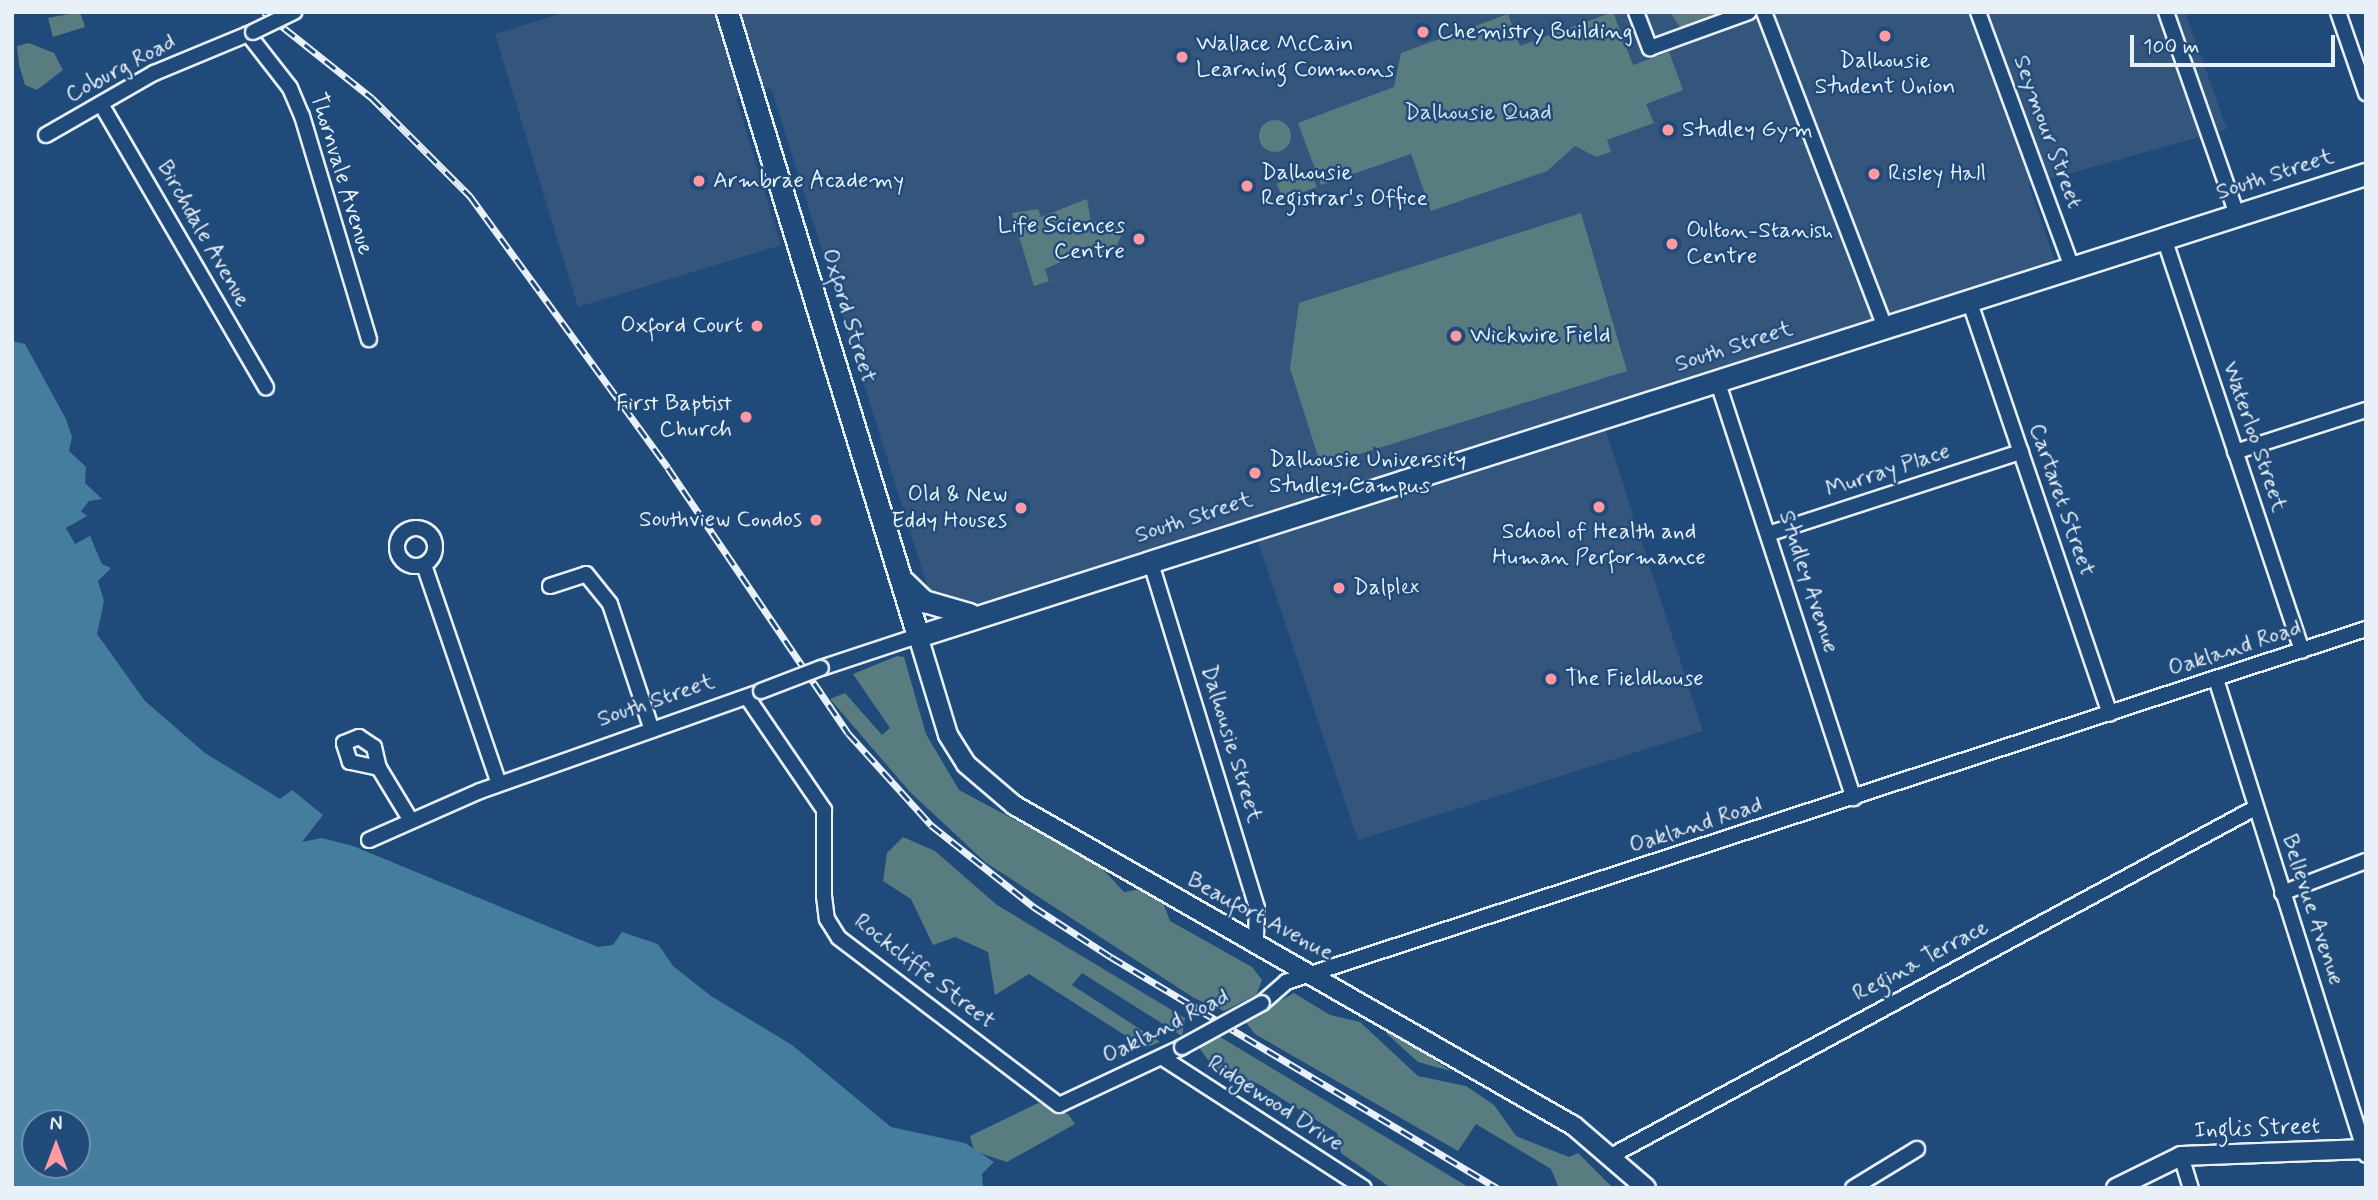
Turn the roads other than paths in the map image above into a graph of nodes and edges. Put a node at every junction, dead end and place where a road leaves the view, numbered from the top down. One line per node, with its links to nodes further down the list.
1 (294, 12): 9 (street, Coburg Road, bridge)
2 (727, 12): 28 (main road, Oxford Street)
3 (1636, 12): 4 (street)
4 (1749, 12)
5 (1765, 12): 18 (street)
6 (1978, 12): 16 (street, Seymour Street)
7 (2166, 12): 14 (street)
8 (2338, 12): 10 (street)
9 (251, 33): 11 (street, Coburg Road); 19 (street, Thornvale Avenue)
10 (2366, 93)
11 (101, 104): 12 (street, Coburg Road); 21 (street, Birchdale Avenue)
12 (46, 135)
13 (2366, 174): 14 (main road, South Street)
14 (2237, 215): 15 (main road, South Street)
15 (2164, 238): 16 (main road, South Street); 24 (street, Waterloo Street)
16 (2072, 267): 17 (main road, South Street)
17 (1969, 300): 18 (main road, South Street); 23 (street, Cartaret Street)
18 (1885, 327): 20 (main road, South Street)
19 (369, 339)
20 (1717, 380): 25 (street, Studley Avenue); 26 (main road, South Street)
21 (266, 387)
22 (2366, 410): 24 (street)
23 (2021, 452): 25 (street, Murray Place); 36 (street, Cartaret Street)
24 (2235, 452): 33 (street, Waterloo Street)
25 (1768, 534): 40 (street, Studley Avenue)
26 (1150, 560): 30 (main road, South Street); 46 (street, Dalhousie Street)
27 (424, 565): 39 (street)
28 (900, 578): 30 (main road); 32 (main road, Oxford Street)
29 (550, 586): 37 (street)
30 (975, 615): 32 (main road, South Street)
31 (2366, 629): 33 (street, Oakland Road)
32 (918, 636): 35 (street, South Street, bridge); 46 (street, Beaufort Avenue)
33 (2302, 650): 34 (street, Oakland Road)
34 (2216, 679): 36 (street, Oakland Road); 41 (street, Bellevue Avenue)
35 (754, 694): 37 (street, South Street); 49 (street, Rockcliffe Street)
36 (2110, 714): 40 (street, Oakland Road)
37 (652, 730): 39 (street, South Street)
38 (379, 768): 42 (street)
39 (499, 784): 42 (street, South Street)
40 (1854, 798): 47 (street, Oakland Road)
41 (2255, 808): 45 (street, Bellevue Avenue); 53 (street, Regina Terrace)
42 (410, 819): 43 (street, South Street)
43 (369, 840)
44 (2366, 861): 45 (street)
45 (2282, 893): 51 (street, Bellevue Avenue)
46 (1256, 943): 47 (street, Beaufort Avenue)
47 (1314, 974): 48 (street, Oakland Road, bridge); 53 (street, Beaufort Avenue)
48 (1163, 1058): 49 (street, Oakland Road); 54 (street, Ridgewood Drive)
49 (1059, 1105)
50 (1917, 1149): 56 (street)
51 (2365, 1151): 52 (street, Inglis Street)
52 (2181, 1156): 57 (street, Inglis Street); 58 (street)
53 (1609, 1157): 55 (street, Beaufort Avenue)
54 (1364, 1188)
55 (1646, 1188)
56 (1853, 1188)
57 (2116, 1188)
58 (2191, 1188)

